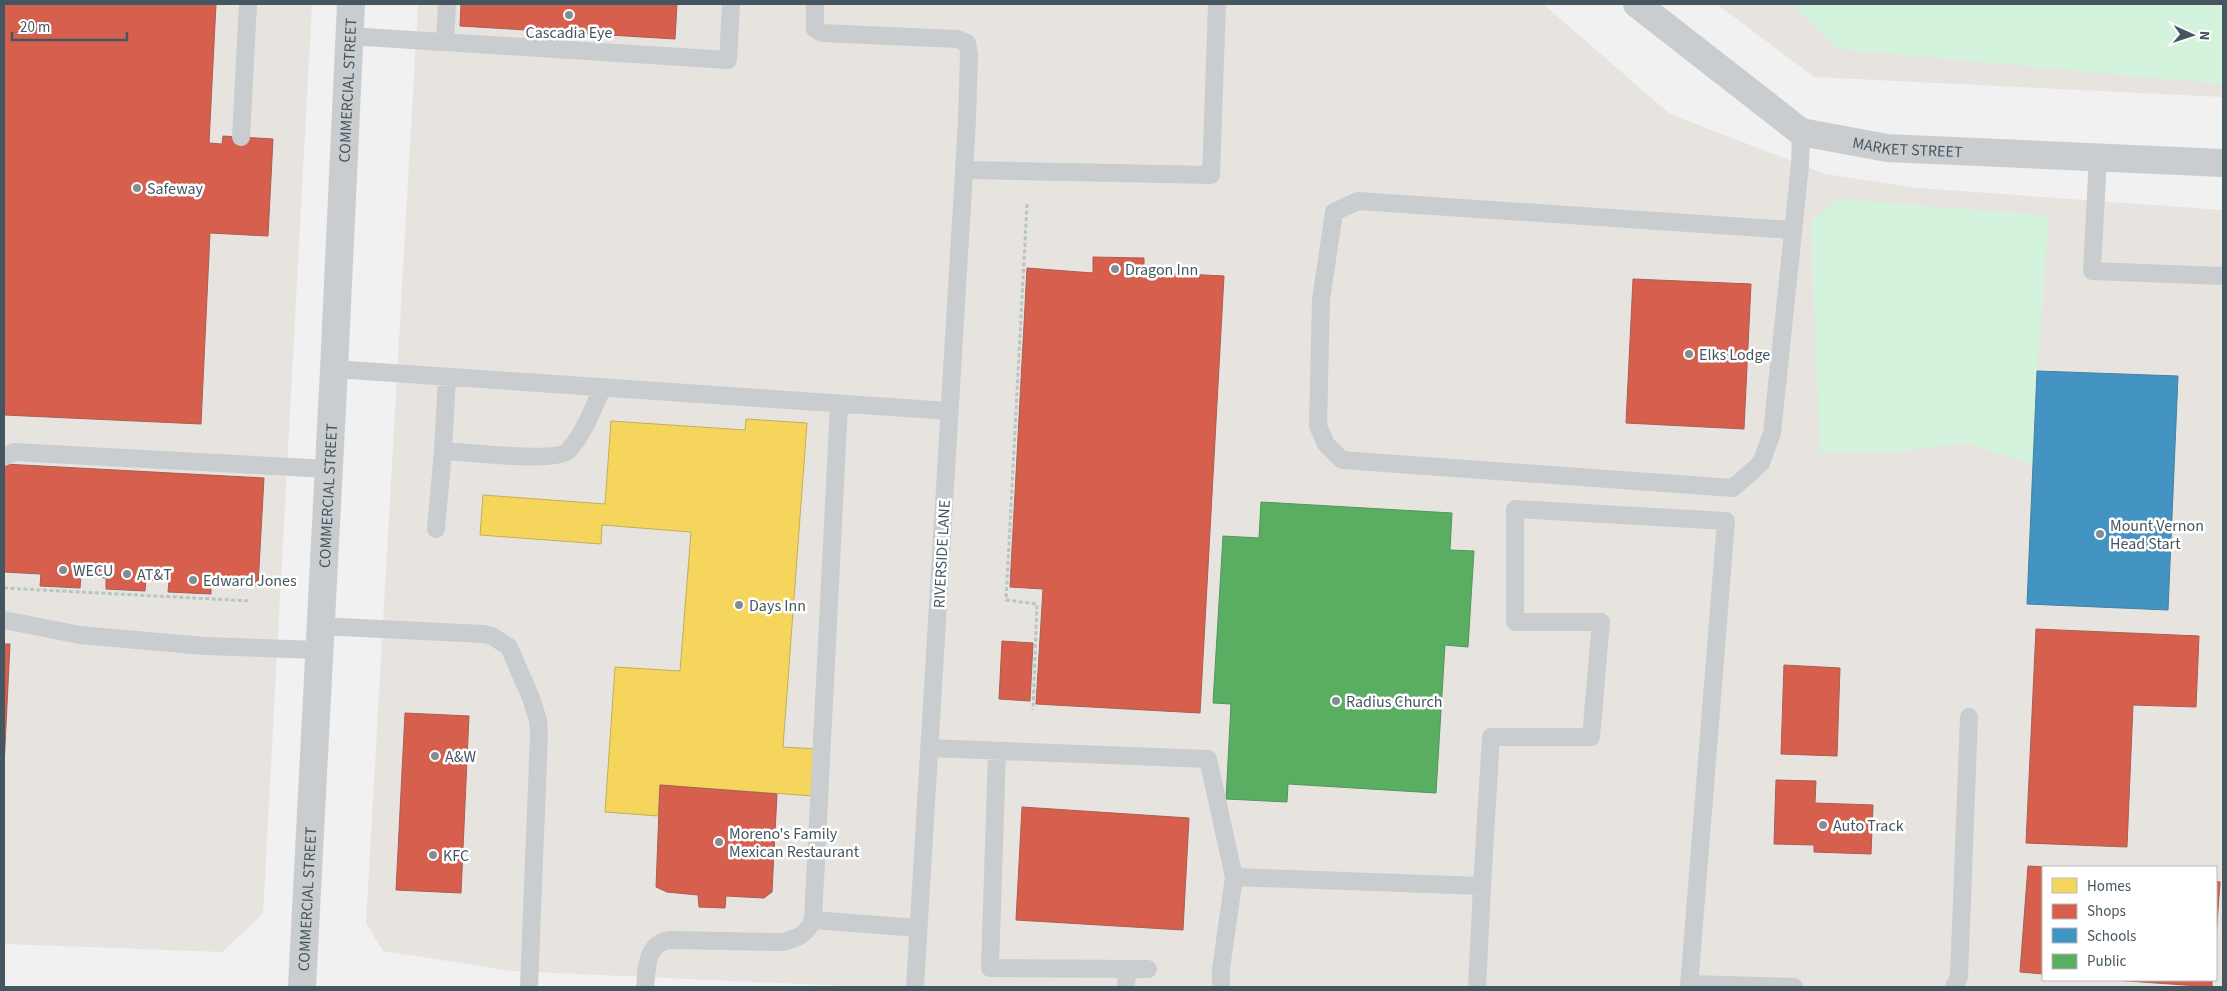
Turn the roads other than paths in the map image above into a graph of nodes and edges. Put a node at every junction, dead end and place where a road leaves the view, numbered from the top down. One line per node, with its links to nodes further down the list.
1 (248, 4): 11 (lane)
2 (351, 4): 8 (street, COMMERCIAL STREET)
3 (448, 4): 9 (lane)
4 (732, 4): 9 (lane)
5 (815, 4): 14 (lane, RIVERSIDE LANE)
6 (1217, 4): 14 (lane)
7 (1637, 4): 10 (street, MARKET STREET)
8 (349, 36): 9 (lane); 17 (street, COMMERCIAL STREET)
9 (445, 41)
10 (1801, 132): 12 (street, MARKET STREET); 15 (lane)
11 (241, 137)
12 (2098, 157): 13 (street, MARKET STREET); 16 (lane)
13 (2223, 163)
14 (964, 170): 21 (lane, RIVERSIDE LANE)
15 (1792, 230): 15 (lane)
16 (2223, 276)
17 (334, 370): 18 (lane); 24 (street, COMMERCIAL STREET)
18 (447, 377): 19 (lane); 22 (lane)
19 (603, 387): 20 (lane); 22 (lane)
20 (839, 404): 21 (lane); 33 (lane)
21 (949, 411): 29 (lane, RIVERSIDE LANE)
22 (443, 451): 25 (lane)
23 (4, 457): 24 (lane)
24 (328, 469): 27 (street, COMMERCIAL STREET)
25 (436, 529)
26 (4, 620): 27 (lane)
27 (319, 638): 38 (street, COMMERCIAL STREET); 39 (lane)
28 (1969, 717): 45 (lane)
29 (929, 748): 30 (lane); 34 (lane, RIVERSIDE LANE)
30 (996, 752): 31 (lane); 36 (lane)
31 (1234, 877): 32 (lane); 42 (lane)
32 (1482, 886): 37 (lane); 43 (lane)
33 (813, 920): 34 (lane); 40 (lane)
34 (918, 928): 41 (lane, RIVERSIDE LANE)
35 (1148, 969): 36 (lane)
36 (1127, 979)
37 (1689, 986): 44 (lane)
38 (302, 987)
39 (529, 987)
40 (645, 987)
41 (915, 987)
42 (1221, 987)
43 (1476, 987)
44 (1794, 987)
45 (1954, 987)

